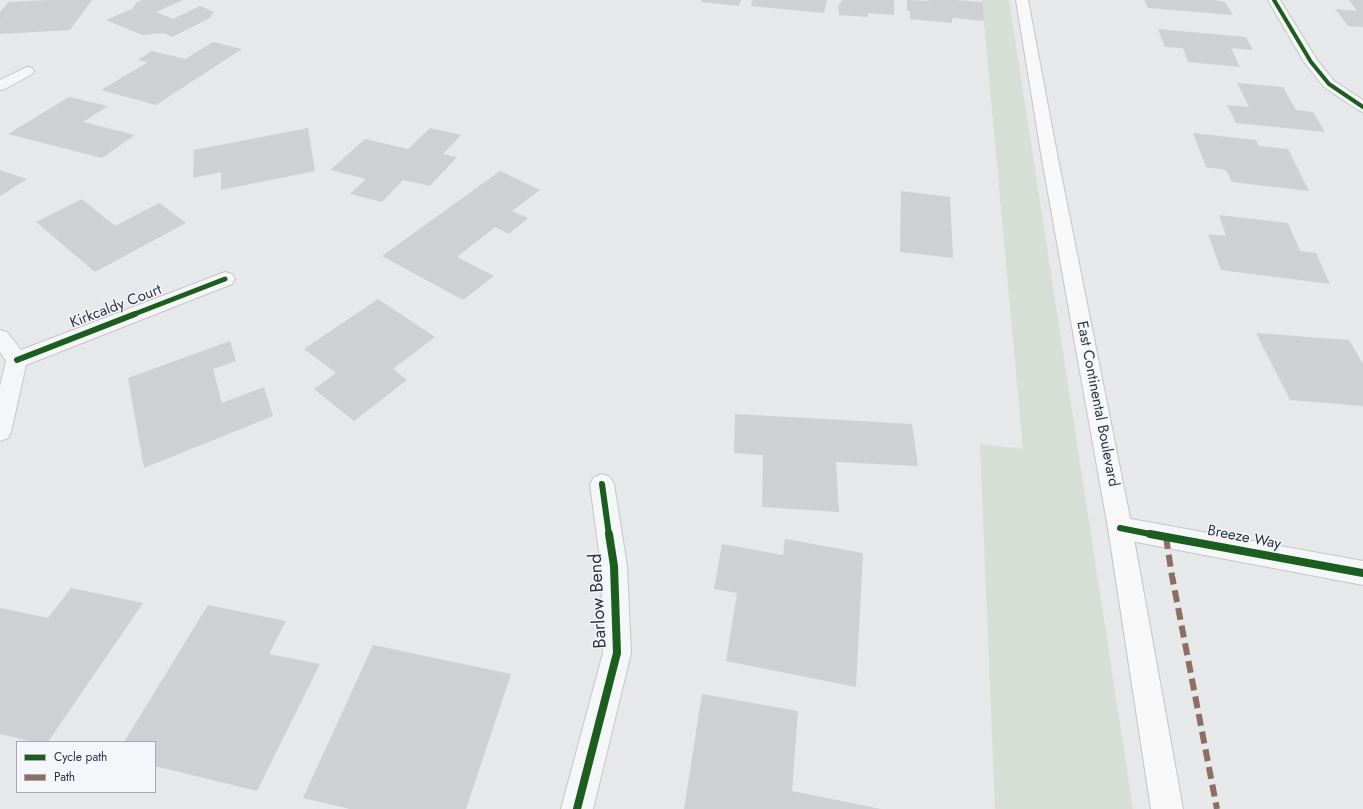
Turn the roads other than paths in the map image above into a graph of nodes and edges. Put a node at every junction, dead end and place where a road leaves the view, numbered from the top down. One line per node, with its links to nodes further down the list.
1 (1022, 0): 11 (main road, East Continental Boulevard)
2 (1274, 0): 5 (street)
3 (27, 71): 4 (street)
4 (0, 86)
5 (1363, 107)
6 (225, 279): 8 (street, Kirkcaldy Court)
7 (0, 337): 8 (street)
8 (17, 360): 9 (street)
9 (0, 432)
10 (602, 484): 13 (street, Barlow Bend)
11 (1120, 528): 12 (street, Breeze Way); 14 (main road, East Continental Boulevard)
12 (1363, 573)
13 (577, 809)
14 (1167, 809)

